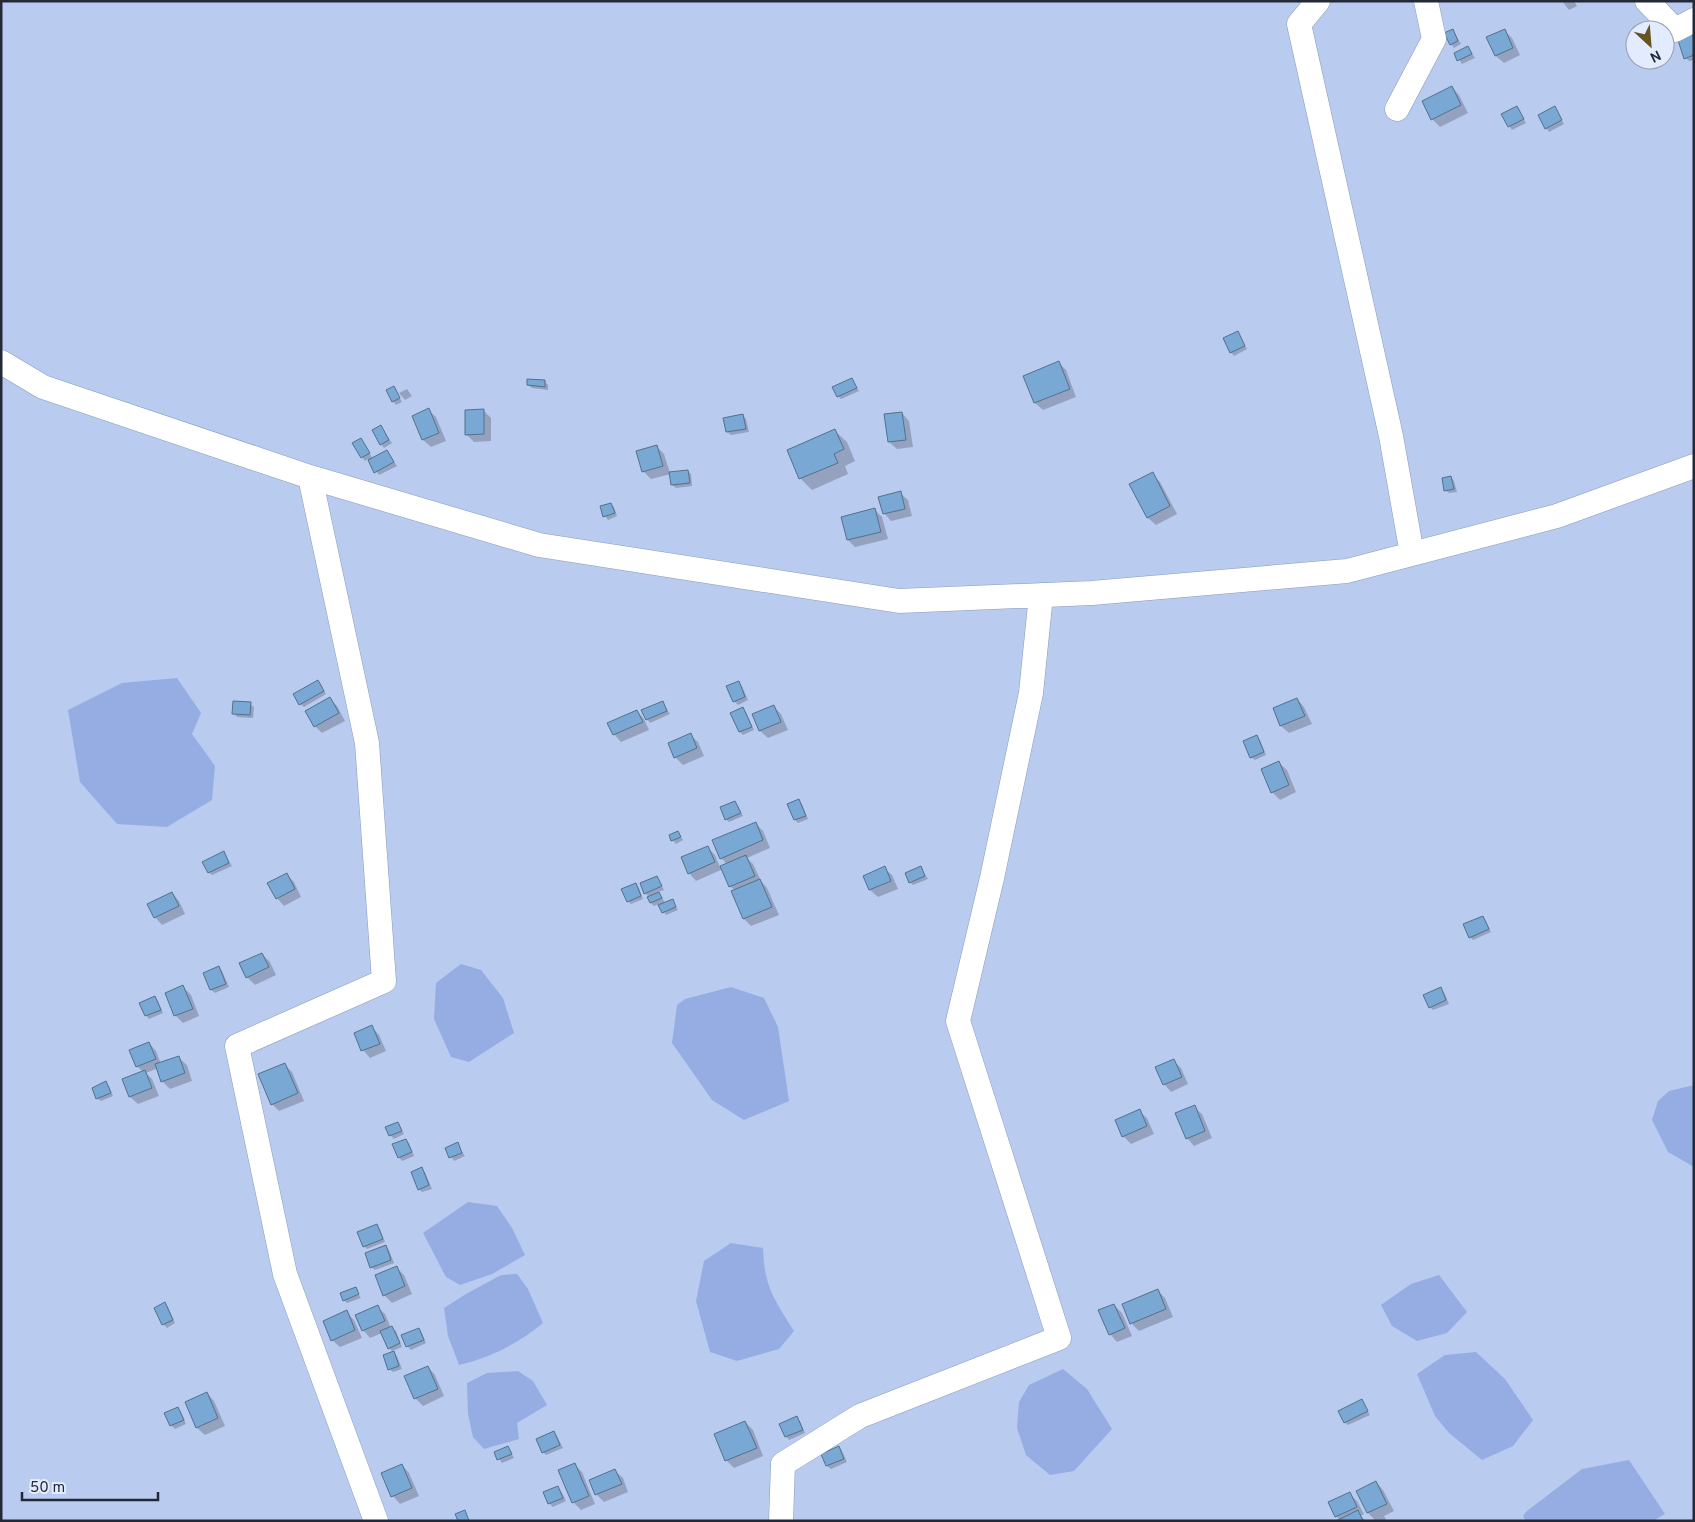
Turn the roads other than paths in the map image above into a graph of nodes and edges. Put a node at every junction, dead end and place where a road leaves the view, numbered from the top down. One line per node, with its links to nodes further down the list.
1 (1318, 1): 9 (street)
2 (1426, 1): 5 (street)
3 (1647, 1): 4 (street)
4 (1694, 20)
5 (1397, 109)
6 (1, 362): 8 (street)
7 (1694, 466): 9 (street)
8 (310, 477): 10 (street); 11 (street)
9 (1412, 554): 10 (street)
10 (1041, 595): 12 (street)
11 (376, 1521)
12 (781, 1521)

